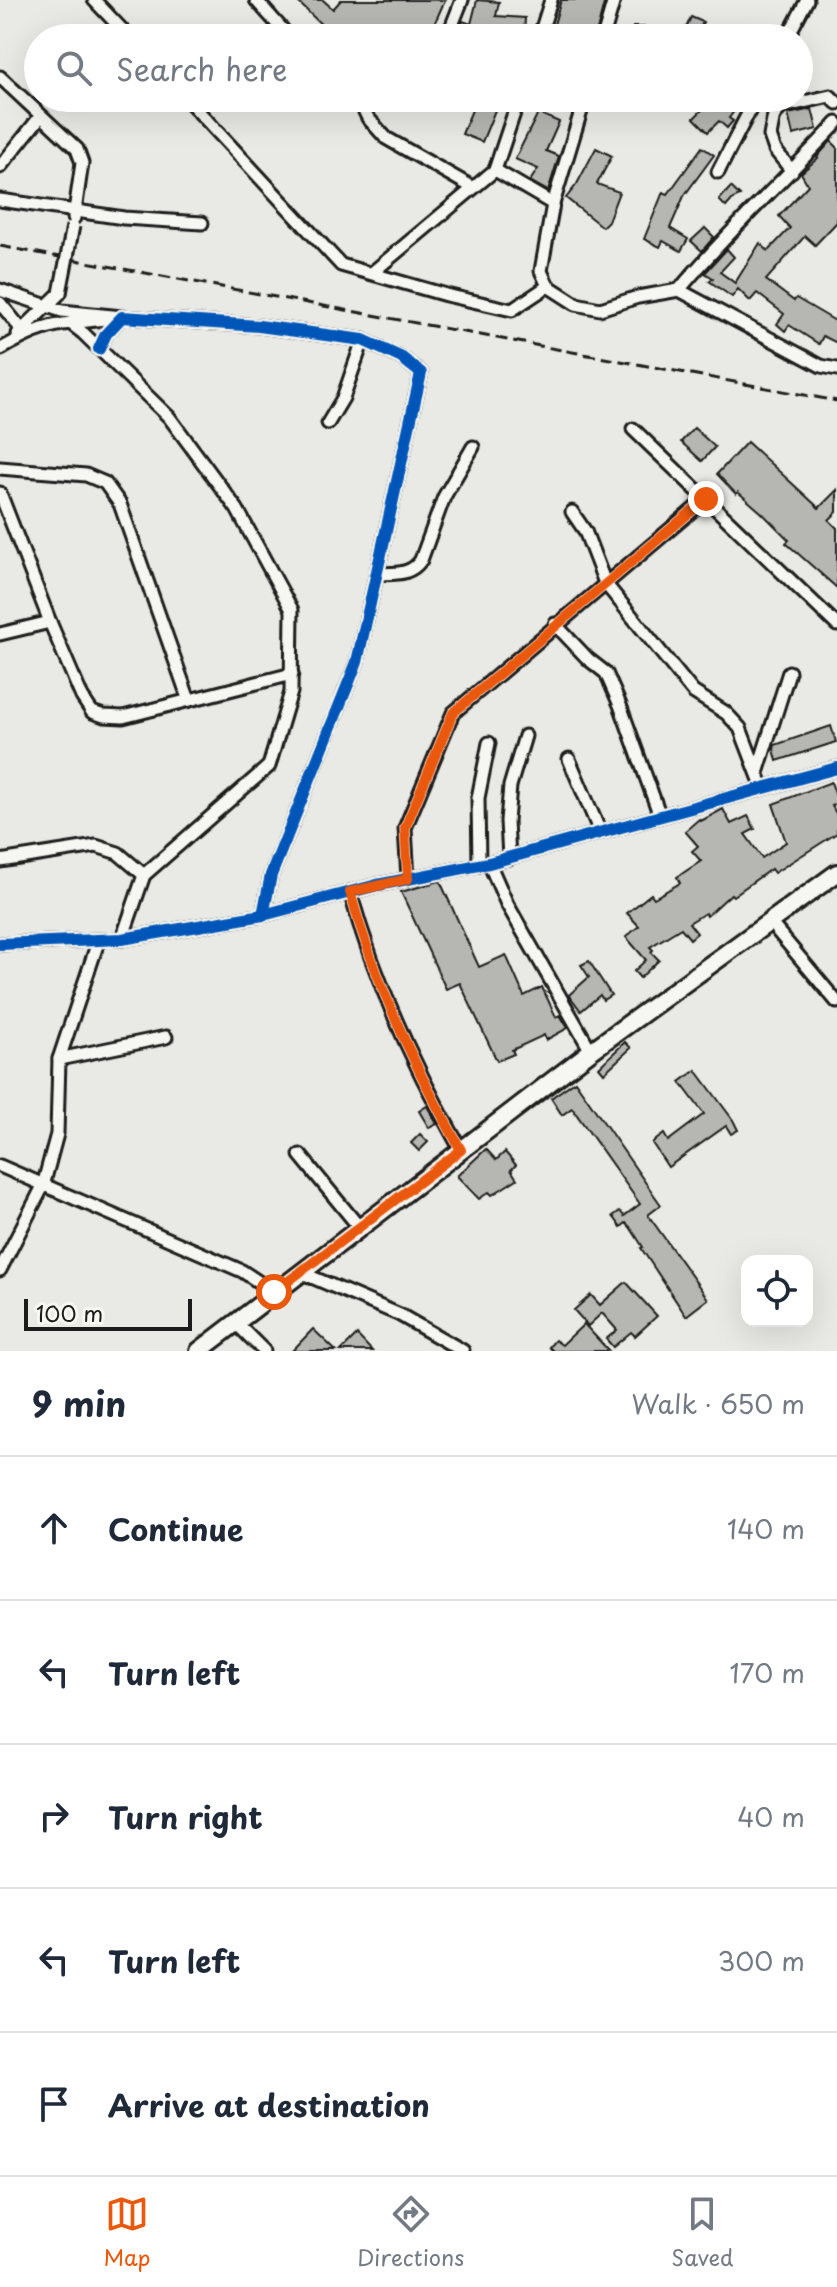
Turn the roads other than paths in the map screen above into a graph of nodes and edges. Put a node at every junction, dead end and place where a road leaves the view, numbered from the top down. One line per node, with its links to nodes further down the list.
1 (94, 0): 9 (street)
2 (256, 0): 8 (street)
3 (275, 0): 8 (street)
4 (462, 0): 11 (street)
5 (551, 0): 12 (street)
6 (614, 0): 13 (street)
7 (807, 0): 14 (street)
8 (266, 9): 10 (street)
9 (117, 24)
10 (278, 24)
11 (453, 24)
12 (543, 24)
13 (607, 24)
14 (794, 24)
15 (0, 77): 17 (street)
16 (813, 100): 18 (street)
17 (24, 101)
18 (837, 103)
19 (35, 112): 26 (street)
20 (199, 112): 37 (street)
21 (365, 112): 32 (street)
22 (514, 112): 29 (street)
23 (581, 112): 34 (street)
24 (749, 112): 31 (street)
25 (777, 112): 30 (street)
26 (40, 117): 28 (street); 35 (street)
27 (837, 123): 30 (street)
28 (0, 167)
29 (495, 170): 32 (street); 34 (street)
30 (792, 171): 40 (street)
31 (718, 172)
32 (472, 187): 37 (street)
33 (0, 200): 35 (street)
34 (553, 204): 38 (street)
35 (74, 211): 36 (street); 42 (street, bridge)
36 (202, 223)
37 (373, 272): 38 (street)
38 (548, 286): 40 (street)
39 (0, 290): 42 (street)
40 (679, 290): 49 (street)
41 (0, 303): 45 (street)
42 (48, 306): 43 (street); 45 (street)
43 (122, 317): 44 (street); 46 (street); 47 (street)
44 (70, 323): 47 (street); 48 (street)
45 (22, 330): 48 (street)
46 (363, 340): 50 (street); 57 (street)
47 (99, 349): 64 (street)
48 (1, 350)
49 (837, 369)
50 (328, 423)
51 (633, 429): 55 (street)
52 (473, 447): 57 (street)
53 (0, 468): 65 (street)
54 (0, 493): 59 (street)
55 (706, 499): 58 (street); 61 (street)
56 (572, 512): 58 (street)
57 (377, 574): 81 (street)
58 (605, 583): 60 (street); 70 (street)
59 (50, 622): 62 (street); 65 (street)
60 (555, 624): 72 (street); 79 (street)
61 (837, 625)
62 (0, 634)
63 (789, 672): 70 (street)
64 (292, 674): 65 (street); 78 (street)
65 (189, 700)
66 (525, 736): 74 (street)
67 (489, 743): 76 (street)
68 (569, 759): 73 (street)
69 (837, 768): 71 (street)
70 (758, 770): 71 (street)
71 (763, 788): 72 (street)
72 (660, 816): 73 (street)
73 (600, 832): 74 (street)
74 (509, 858): 76 (street)
75 (0, 861): 78 (street)
76 (484, 864): 79 (street); 88 (street)
77 (837, 873): 82 (main road)
78 (144, 875): 83 (street)
79 (408, 879): 80 (street)
80 (350, 892): 81 (street); 90 (street)
81 (263, 915): 83 (street)
82 (769, 921): 86 (street); 88 (main road)
83 (122, 939): 84 (street)
84 (98, 942): 85 (street); 89 (street)
85 (0, 944)
86 (837, 1002)
87 (166, 1037): 89 (street)
88 (591, 1051): 90 (main road)
89 (59, 1059): 93 (street)
90 (461, 1150): 94 (main road)
91 (300, 1155): 94 (street)
92 (0, 1166): 93 (street)
93 (43, 1186): 95 (street); 97 (street)
94 (359, 1227): 96 (main road)
95 (0, 1270)
96 (300, 1272): 97 (main road); 101 (street)
97 (274, 1292): 98 (main road)
98 (236, 1323): 99 (main road); 100 (street)
99 (199, 1351)
100 (264, 1351)
101 (463, 1351)

